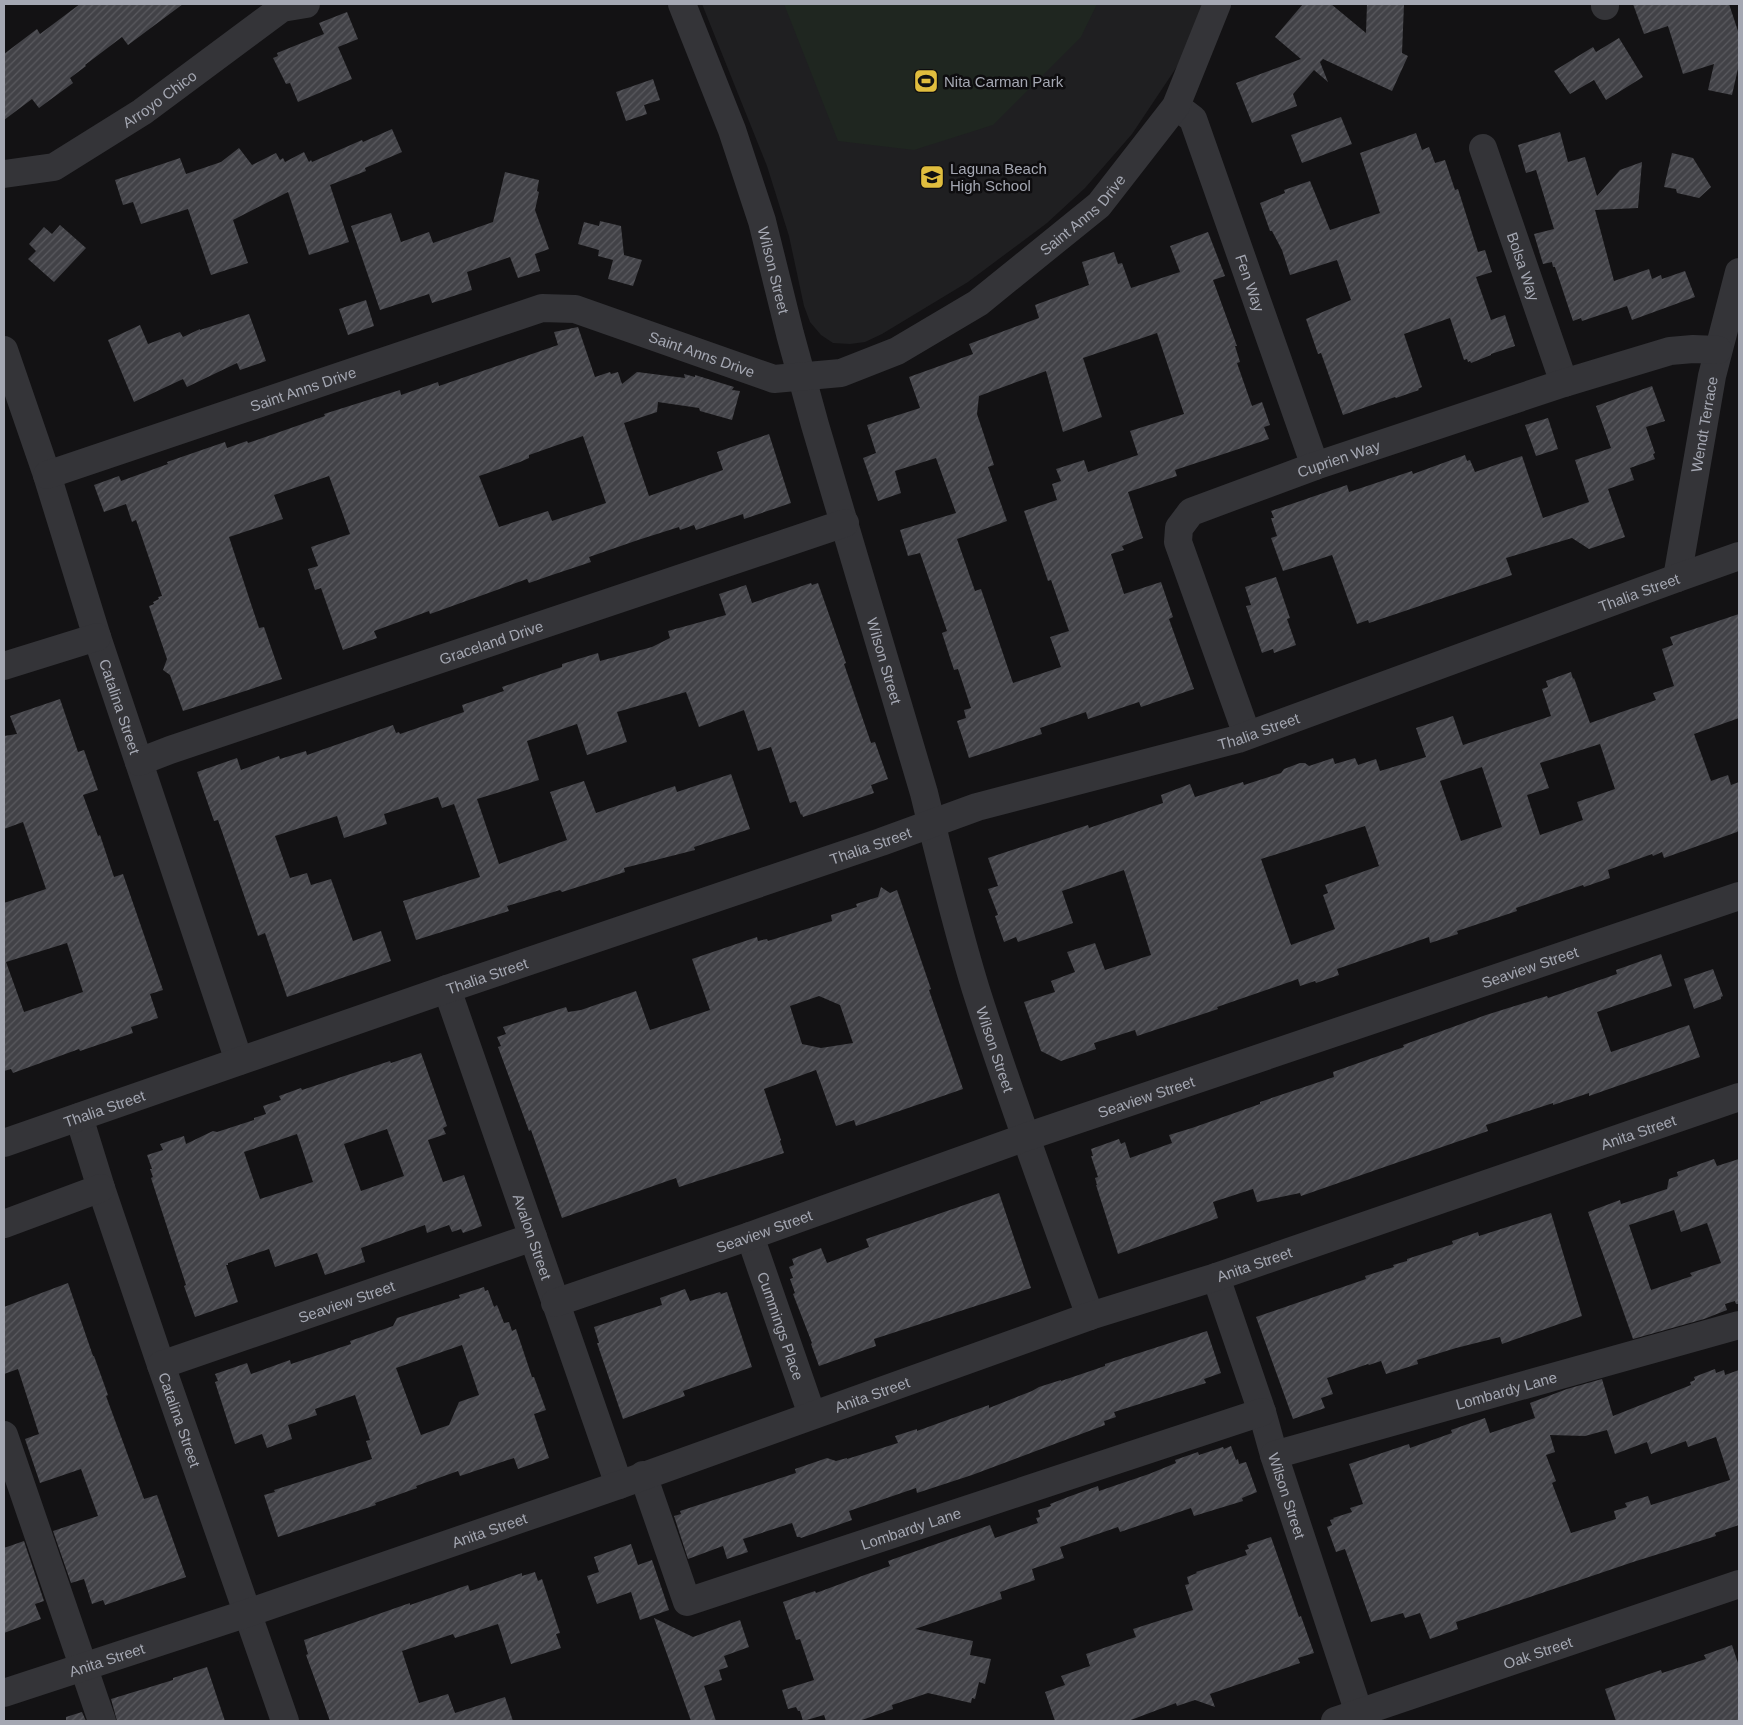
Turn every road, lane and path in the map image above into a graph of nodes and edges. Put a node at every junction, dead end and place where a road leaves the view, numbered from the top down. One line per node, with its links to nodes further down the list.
1 (306, 4): 6 (street, Arroyo Chico)
2 (682, 4): 10 (street, Wilson Street)
3 (1217, 4): 4 (street, Saint Anns Drive)
4 (1176, 106): 10 (street, Saint Anns Drive); 12 (street, Fen Way)
5 (1483, 148): 11 (street, Bolsa Way)
6 (4, 174)
7 (1739, 272): 9 (street, Wendt Terrace)
8 (4, 350): 13 (street, Catalina Street)
9 (1718, 350): 11 (street, Cuprien Way); 16 (street, Wendt Terrace)
10 (802, 378): 13 (street, Saint Anns Drive); 14 (street, Wilson Street)
11 (1564, 383): 12 (street, Cuprien Way)
12 (1315, 466): 19 (street, Cuprien Way)
13 (47, 475): 17 (street, Catalina Street)
14 (845, 523): 20 (street, Graceland Drive); 21 (street, Wilson Street)
15 (1739, 556): 16 (street, Thalia Street)
16 (1677, 578): 19 (street, Thalia Street)
17 (97, 637): 18 (street); 20 (street, Catalina Street)
18 (4, 666)
19 (1247, 736): 21 (street, Thalia Street)
20 (139, 762): 24 (street, Catalina Street)
21 (932, 824): 23 (street, Thalia Street); 27 (street, Wilson Street)
22 (1739, 896): 27 (street, Seaview Street)
23 (448, 989): 24 (street, Thalia Street); 32 (street, Avalon Street)
24 (238, 1061): 26 (street, Thalia Street)
25 (1739, 1097): 33 (street, Anita Street)
26 (78, 1117): 28 (street, Thalia Street); 29 (street, Catalina Street)
27 (1026, 1137): 31 (street, Seaview Street); 35 (street, Wilson Street)
28 (4, 1143)
29 (101, 1188): 30 (street); 37 (street, Catalina Street)
30 (4, 1224)
31 (750, 1236): 34 (street, Seaview Street); 39 (street, Cummings Place)
32 (533, 1237): 34 (street, Avalon Street); 37 (street, Seaview Street)
33 (1216, 1277): 35 (street, Anita Street); 38 (street, Wilson Street)
34 (555, 1303): 42 (street, Avalon Street)
35 (1090, 1316): 39 (street, Anita Street)
36 (1739, 1325): 41 (street, Lombardy Lane)
37 (161, 1366): 44 (street, Catalina Street)
38 (1262, 1412): 41 (street, Wilson Street); 42 (street, Lombardy Lane)
39 (812, 1415): 42 (street, Anita Street)
40 (4, 1435): 45 (street)
41 (1274, 1455): 47 (street, Wilson Street)
42 (631, 1480): 44 (street, Anita Street)
43 (1739, 1584): 47 (street, Oak Street)
44 (248, 1613): 45 (street, Anita Street); 49 (street, Catalina Street)
45 (83, 1667): 46 (street, Anita Street); 48 (street)
46 (4, 1693)
47 (1347, 1717)
48 (102, 1721)
49 (285, 1721)

